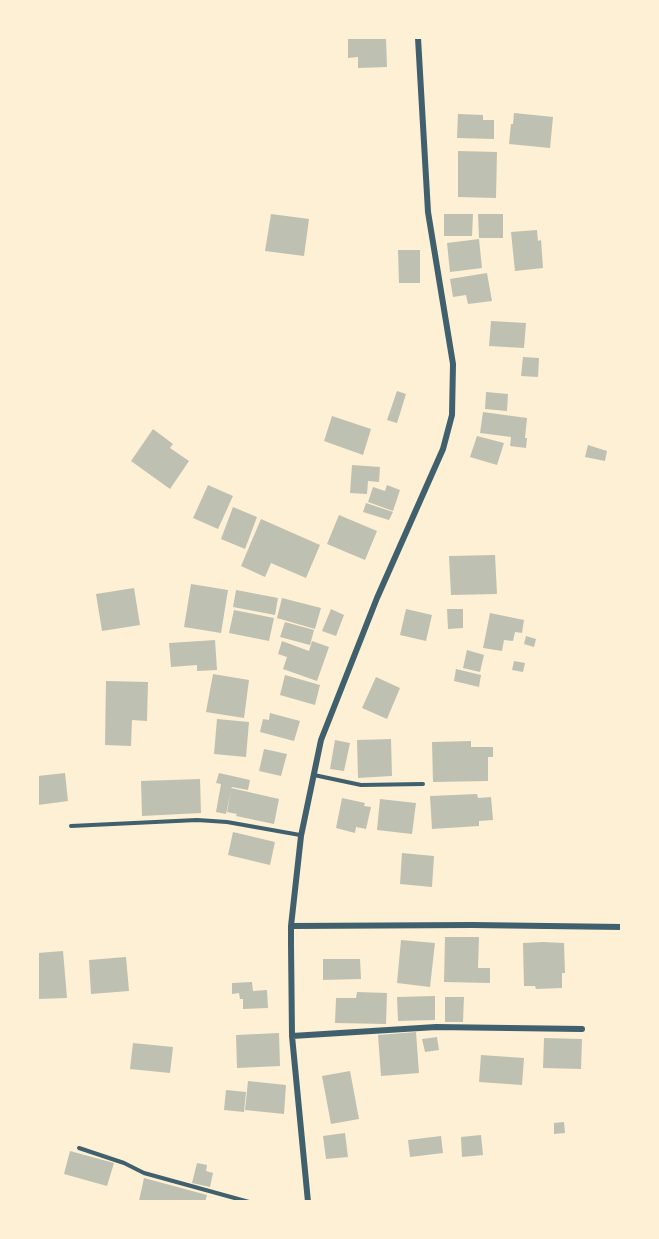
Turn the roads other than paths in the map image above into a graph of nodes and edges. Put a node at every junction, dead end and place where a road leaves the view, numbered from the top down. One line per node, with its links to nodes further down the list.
1 (418, 38): 2 (street)
2 (314, 775): 3 (lane); 5 (street)
3 (423, 784)
4 (71, 826): 5 (lane)
5 (301, 836): 6 (street)
6 (291, 926): 7 (street); 9 (street)
7 (621, 927)
8 (582, 1029): 9 (street)
9 (292, 1036): 12 (street)
10 (79, 1148): 11 (lane)
11 (249, 1202)
12 (308, 1202)

